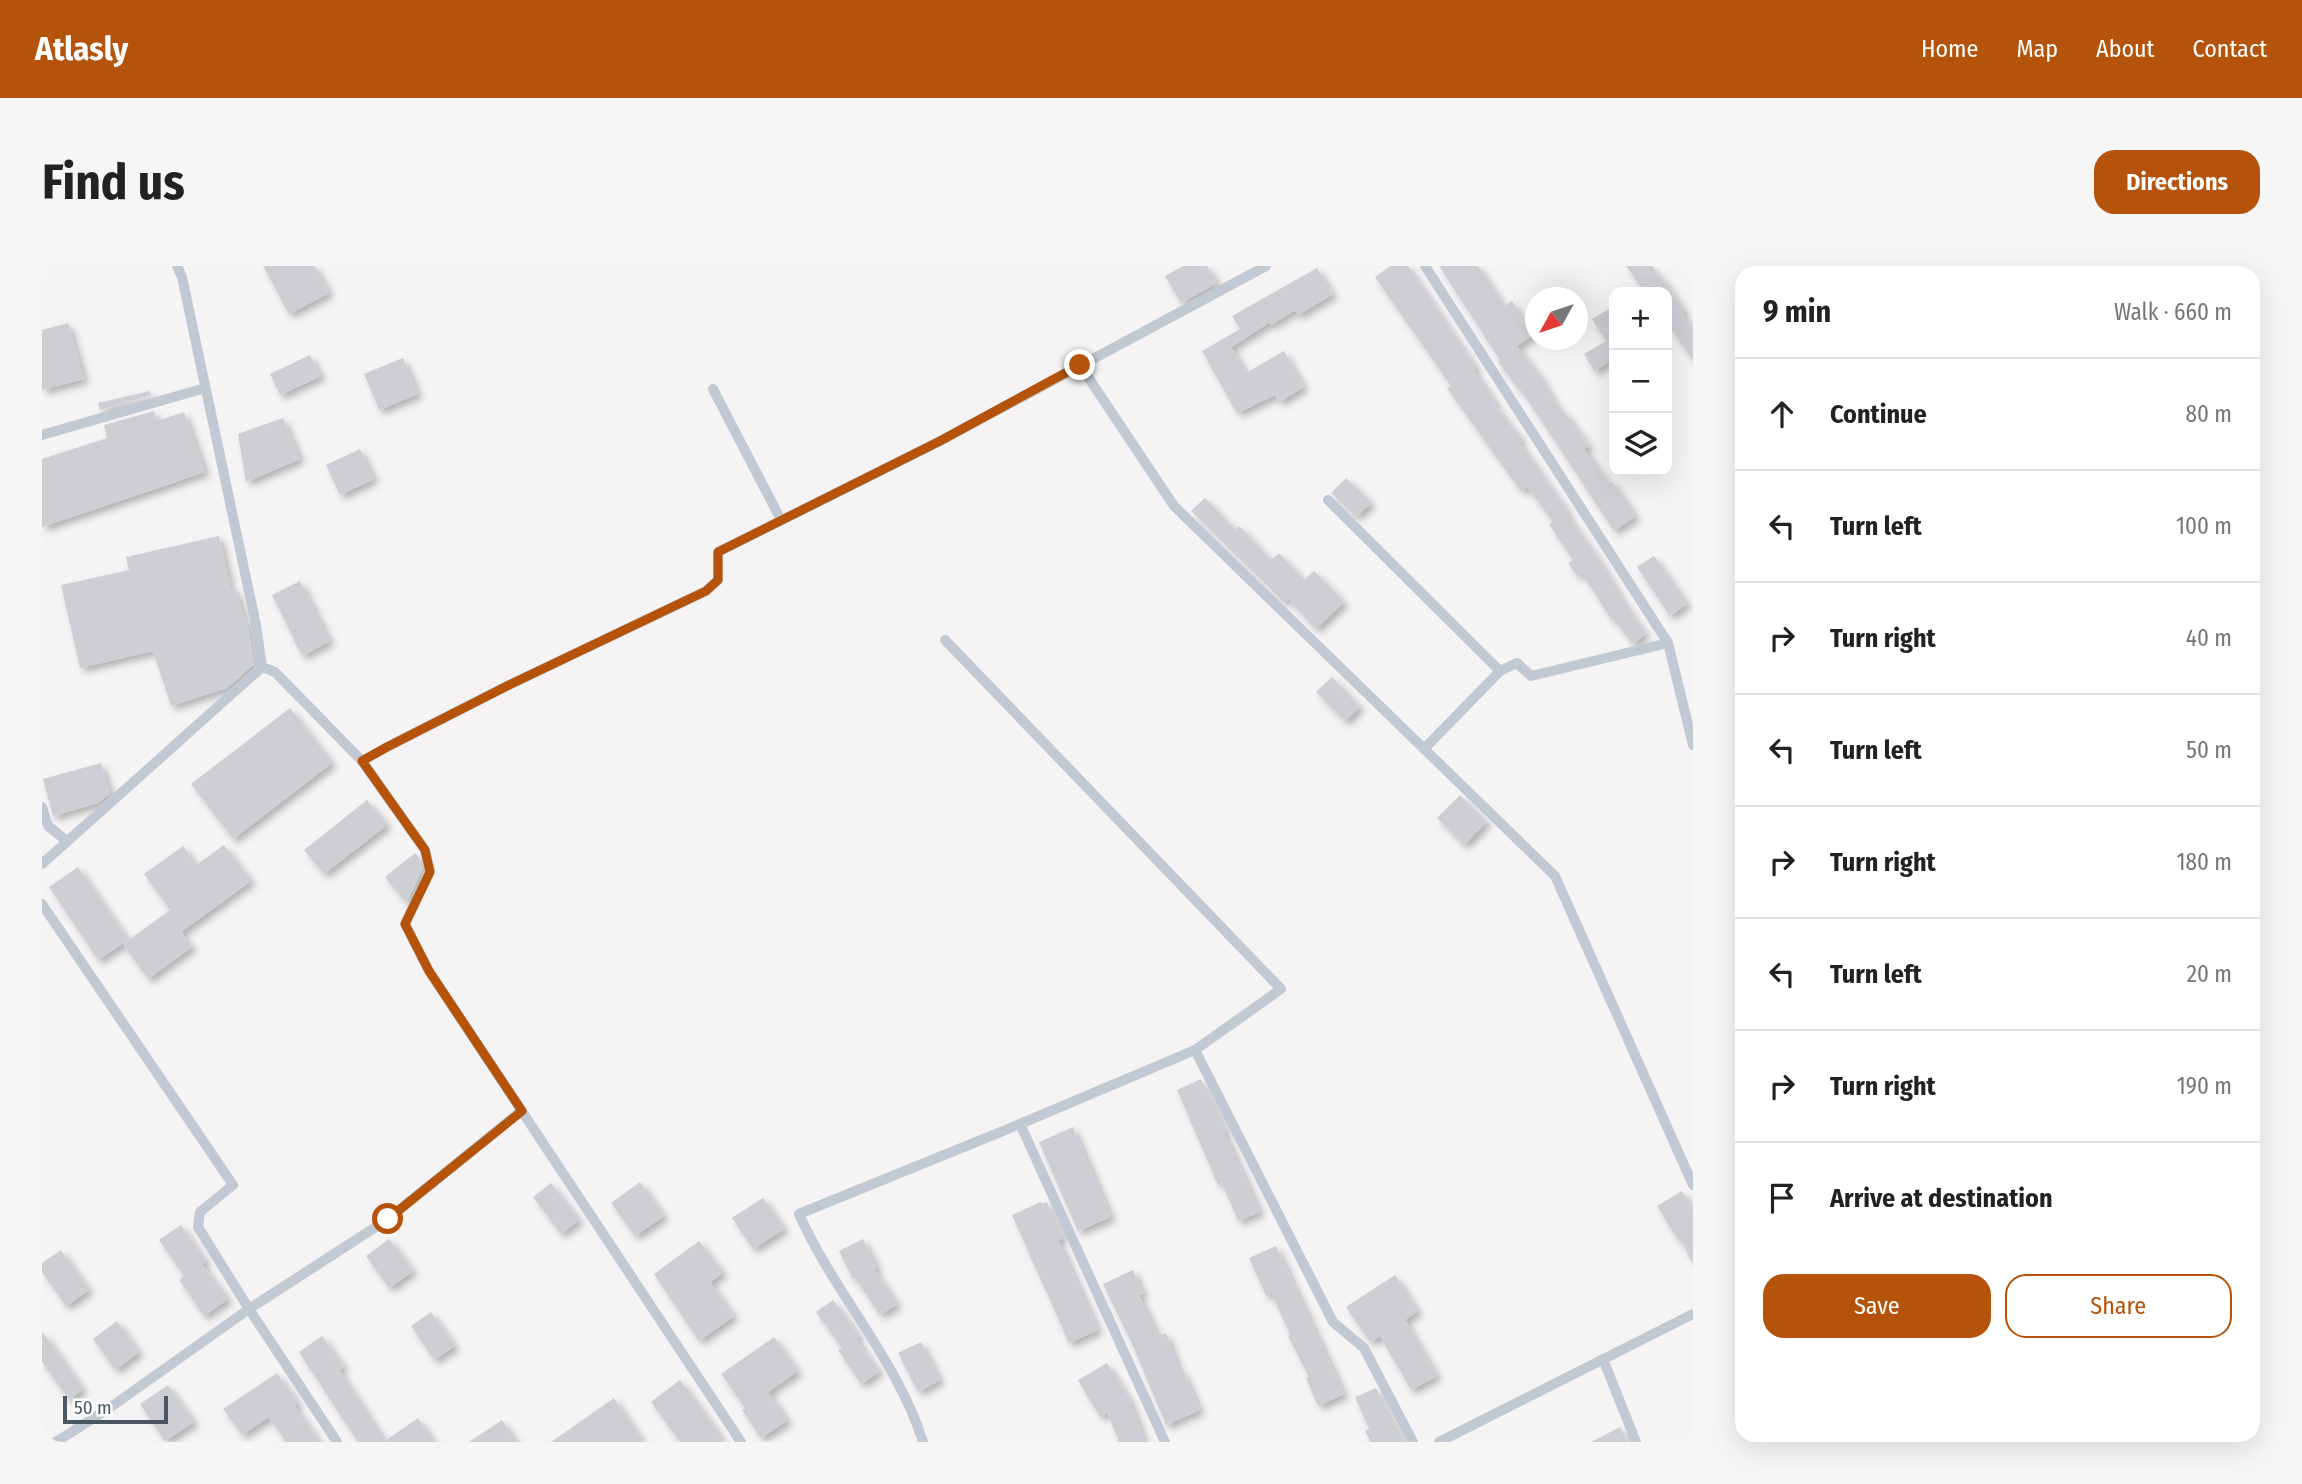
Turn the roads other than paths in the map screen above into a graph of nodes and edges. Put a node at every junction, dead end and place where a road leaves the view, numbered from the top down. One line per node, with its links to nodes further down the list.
1 (177, 266): 5 (street)
2 (1266, 266): 4 (street)
3 (1425, 266): 11 (street)
4 (1080, 365): 9 (street); 15 (street)
5 (205, 388): 7 (street); 12 (street)
6 (713, 389): 9 (street)
7 (42, 435)
8 (1328, 500): 13 (street)
9 (781, 520): 16 (street)
10 (945, 640): 21 (street)
11 (1668, 643): 13 (street); 14 (street)
12 (262, 667): 16 (street); 18 (street)
13 (1500, 671): 15 (street)
14 (1693, 745)
15 (1424, 749): 24 (street)
16 (362, 761): 22 (street)
17 (42, 807): 18 (street)
18 (68, 841): 19 (street)
19 (42, 864)
20 (42, 905): 25 (street)
21 (1195, 1050): 23 (street); 33 (street)
22 (522, 1111): 25 (street); 30 (street)
23 (1020, 1124): 31 (street); 32 (street)
24 (1693, 1185)
25 (249, 1309): 28 (street); 29 (street)
26 (1693, 1314): 27 (street)
27 (1603, 1359): 34 (street); 35 (street)
28 (56, 1442)
29 (337, 1442)
30 (741, 1442)
31 (923, 1442)
32 (1165, 1442)
33 (1413, 1442)
34 (1439, 1442)
35 (1636, 1442)

